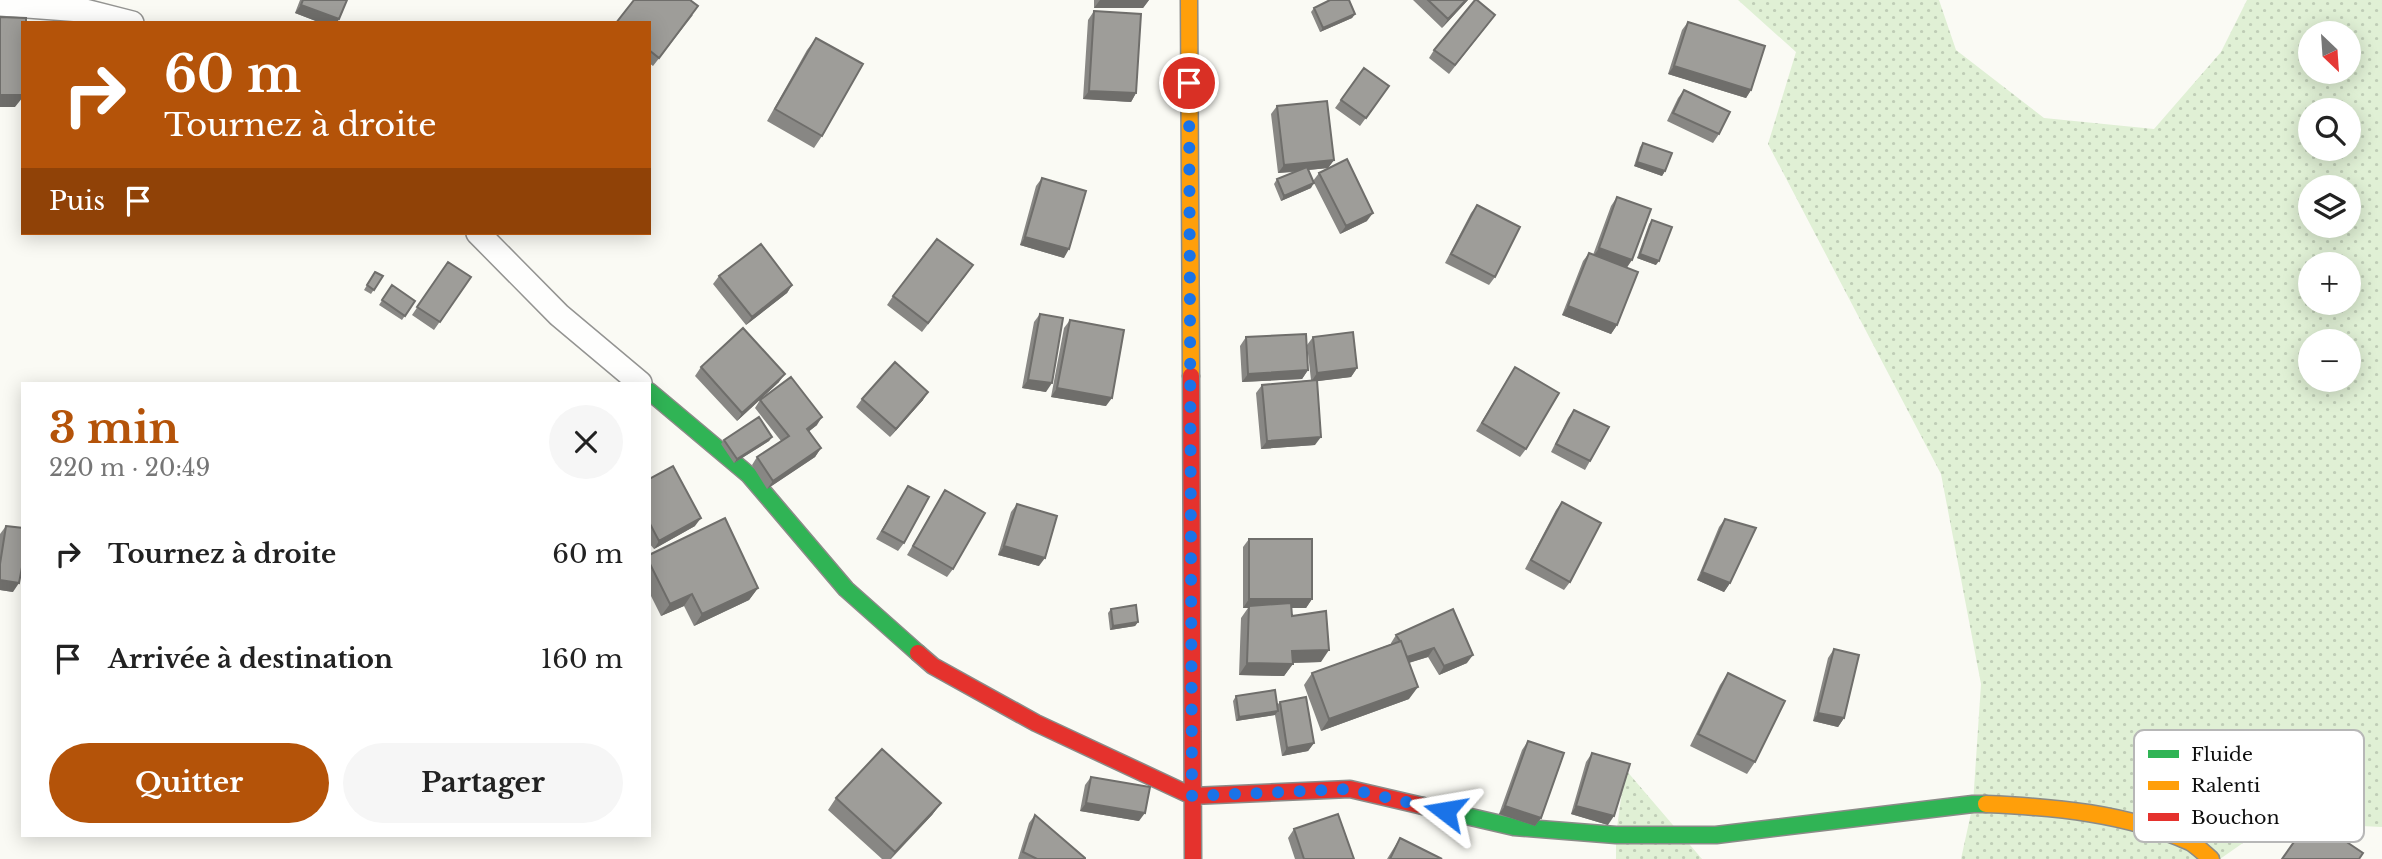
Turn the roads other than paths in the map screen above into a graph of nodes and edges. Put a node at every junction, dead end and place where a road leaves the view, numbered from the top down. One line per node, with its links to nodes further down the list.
1 (1189, 0): 7 (street)
2 (0, 4): 3 (street)
3 (124, 21)
4 (480, 235): 5 (street)
5 (639, 382)
6 (651, 393): 7 (street)
7 (1192, 796): 8 (street); 10 (street)
8 (2134, 824)
9 (2189, 842): 11 (street)
10 (1193, 859)
11 (2211, 859)

